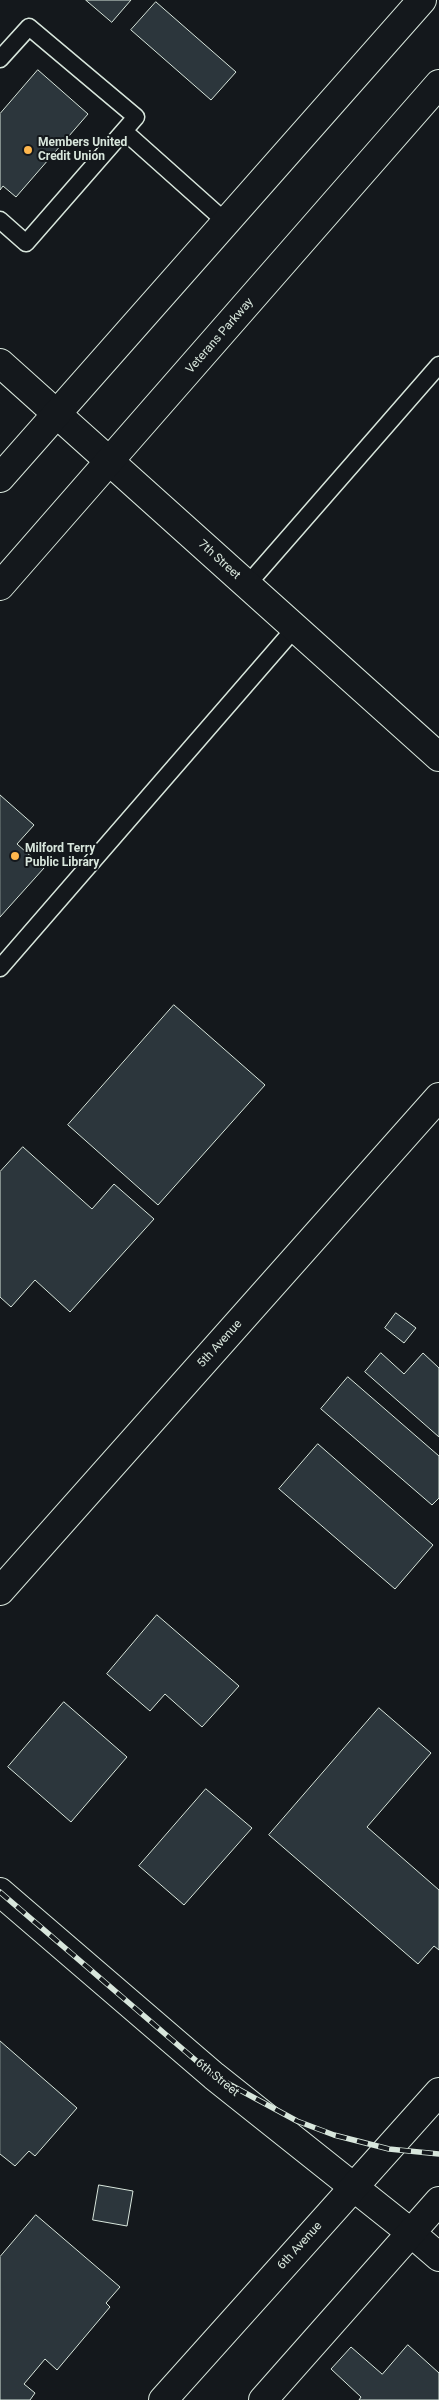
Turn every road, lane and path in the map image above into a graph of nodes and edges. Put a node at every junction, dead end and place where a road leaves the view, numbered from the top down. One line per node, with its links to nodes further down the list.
1 (422, 0): 6 (main road)
2 (0, 58): 4 (lane)
3 (439, 84): 10 (main road, Veterans Parkway)
4 (124, 131): 5 (lane); 6 (lane)
5 (0, 220)
6 (226, 222): 9 (main road)
7 (0, 363): 9 (main road, 7th Street)
8 (439, 365): 13 (lane)
9 (57, 414): 10 (main road, 7th Street); 11 (main road)
10 (110, 463): 12 (main road, Veterans Parkway); 13 (main road, 7th Street)
11 (0, 478)
12 (0, 586)
13 (247, 586): 14 (main road, 7th Street)
14 (295, 628): 15 (main road, 7th Street); 16 (lane)
15 (439, 757)
16 (0, 968)
17 (439, 1097): 18 (main road, 5th Avenue)
18 (0, 1591)
19 (0, 1892): 21 (main road, 6th Street)
20 (439, 2092): 21 (main road, 6th Avenue)
21 (355, 2187): 23 (main road, 6th Street); 25 (main road, 6th Avenue)
22 (439, 2201): 23 (main road)
23 (410, 2232): 24 (main road, 6th Street); 26 (main road)
24 (439, 2257)
25 (163, 2400)
26 (263, 2400)

